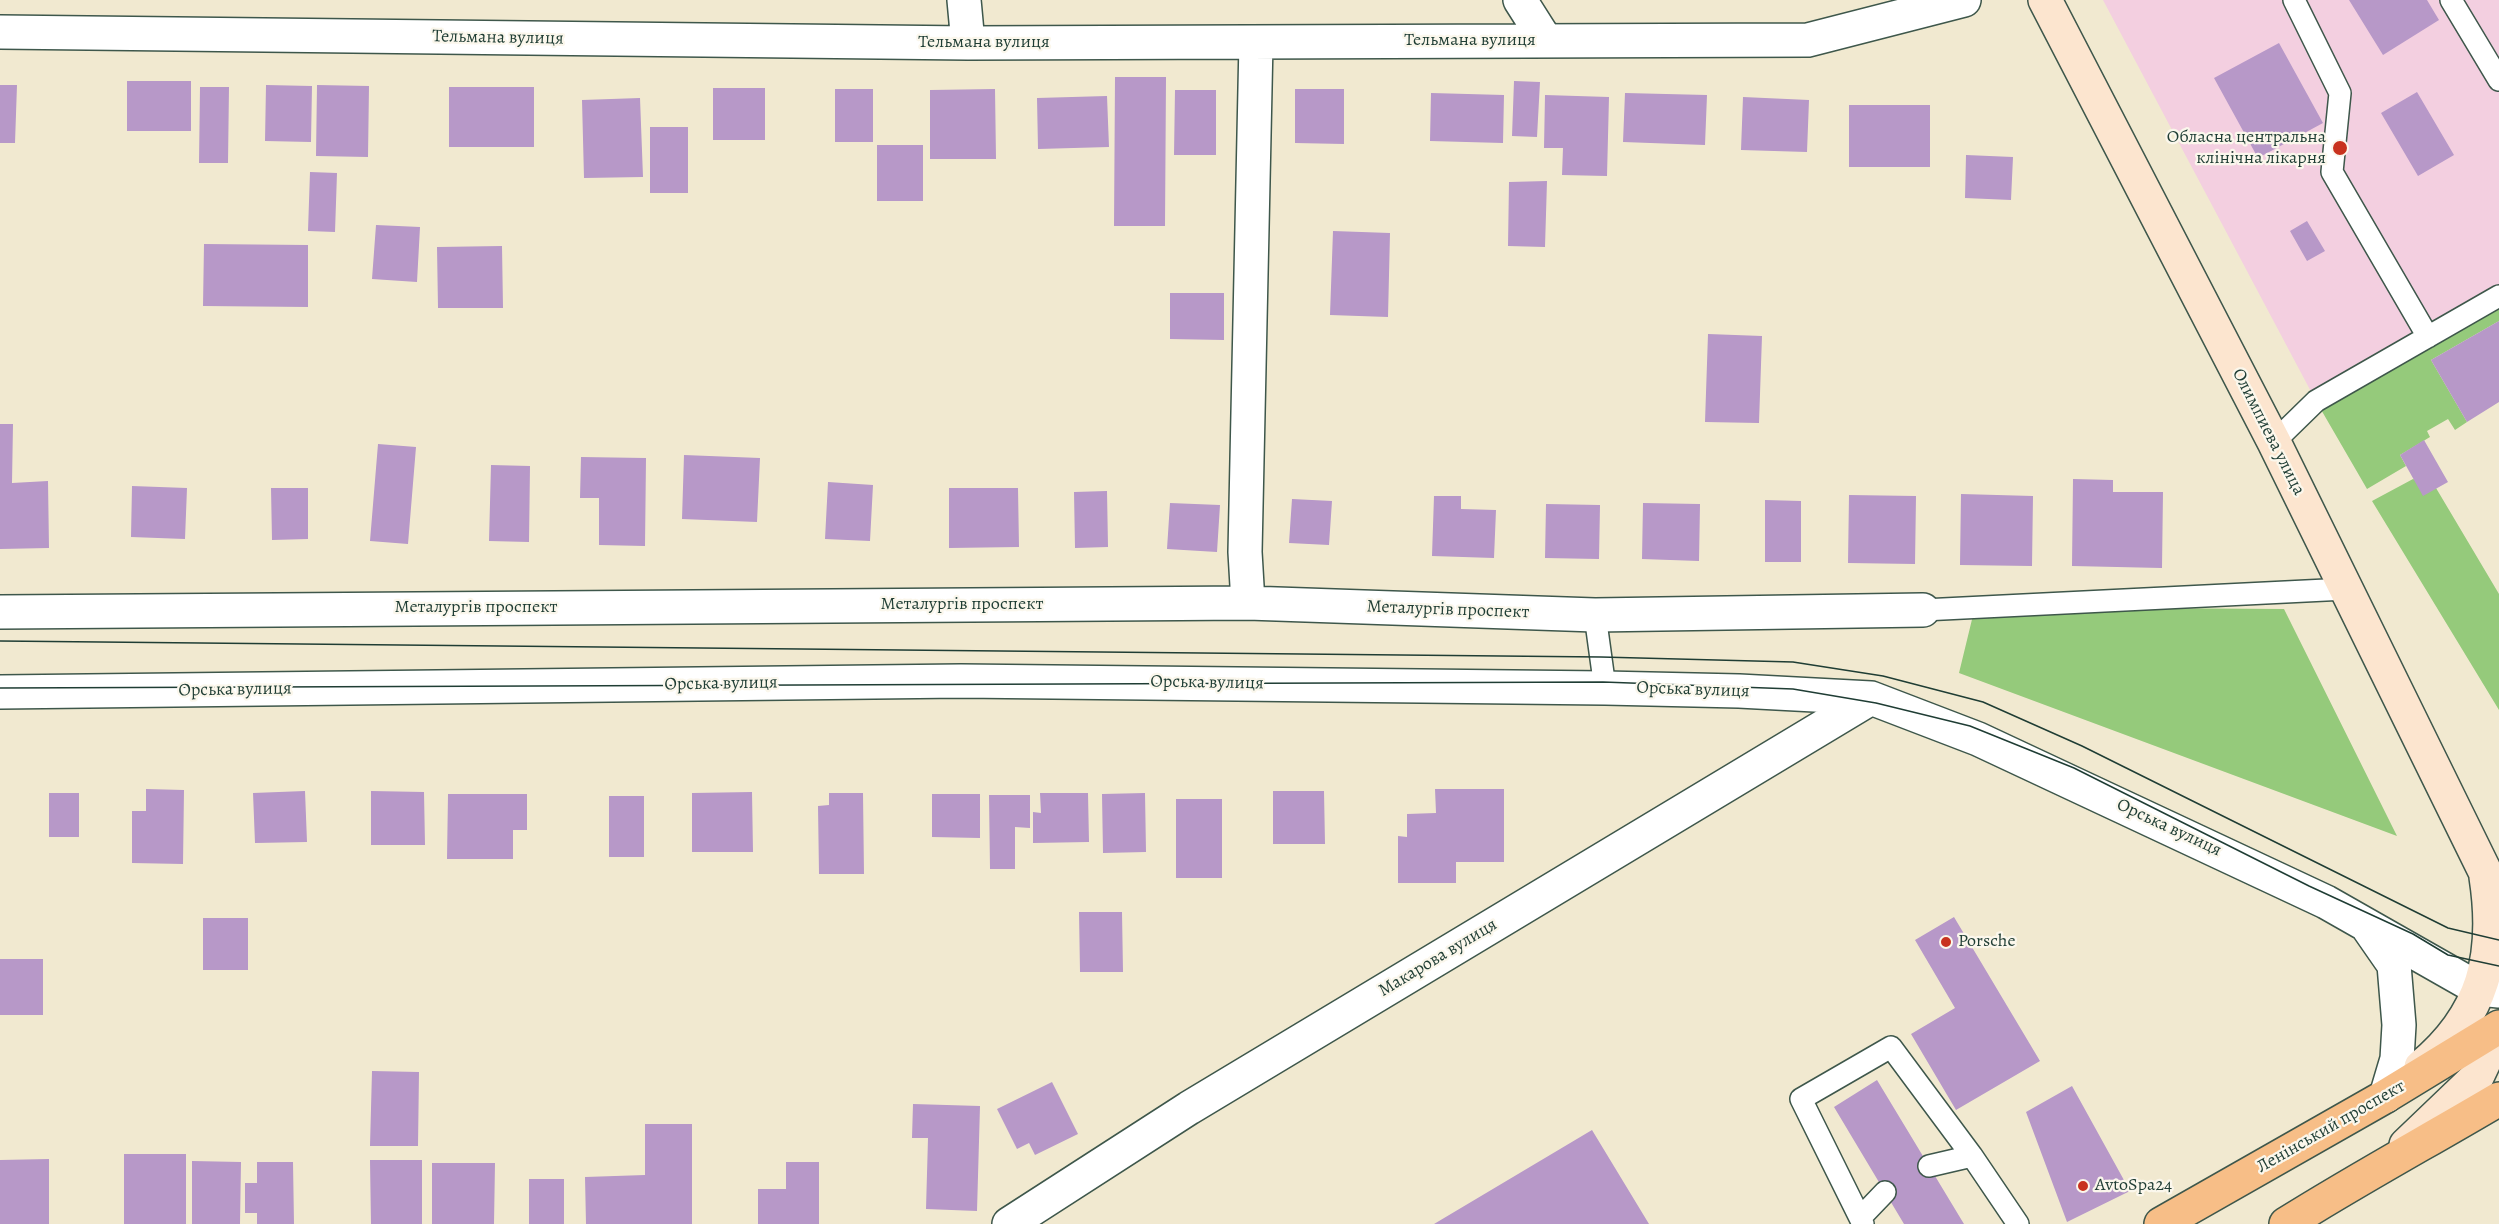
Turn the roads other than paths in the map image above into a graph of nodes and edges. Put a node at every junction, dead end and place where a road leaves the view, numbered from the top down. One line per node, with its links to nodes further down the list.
1 (964, 0): 10 (street)
2 (1520, 0): 8 (street)
3 (1964, 0): 8 (street, Тельмана вулиця)
4 (2045, 0): 14 (main road, Олимпиева улица)
5 (2294, 0): 13 (lane)
6 (2451, 0): 11 (lane)
7 (0, 32): 10 (street, Тельмана вулиця)
8 (1545, 40): 9 (street, Тельмана вулиця)
9 (1256, 42): 10 (street, Тельмана вулиця); 16 (street)
10 (968, 44)
11 (2499, 80)
12 (2499, 296): 13 (lane)
13 (2428, 337): 14 (lane)
14 (2274, 442): 15 (main road, Олимпиева улица)
15 (2346, 589): 17 (lane); 23 (main road, Олимпиева улица)
16 (1248, 603): 18 (street, Металургів проспект); 19 (street, Металургів проспект)
17 (1923, 610): 19 (street, Металургів проспект)
18 (0, 612)
19 (1595, 615): 20 (lane)
20 (1605, 688): 21 (street, Орська вулиця); 22 (street, Орська вулиця)
21 (0, 692)
22 (1871, 698): 25 (street, Орська вулиця); 35 (street, Макарова вулиця)
23 (2492, 873): 24 (main road); 26 (main road)
24 (2499, 900)
25 (2365, 922): 26 (street, Орська вулиця); 28 (street)
26 (2489, 990): 28 (main road)
27 (2499, 1029): 28 (main road, Ленінський проспект); 31 (main road)
28 (2386, 1096): 37 (main road, Ленінський проспект)
29 (2499, 1099): 31 (main road)
30 (1972, 1156): 32 (lane); 34 (lane); 36 (lane)
31 (2384, 1163): 38 (main road)
32 (1929, 1166)
33 (1885, 1192): 34 (lane)
34 (1862, 1221)
35 (1009, 1224)
36 (2018, 1224)
37 (2161, 1224)
38 (2286, 1224)

